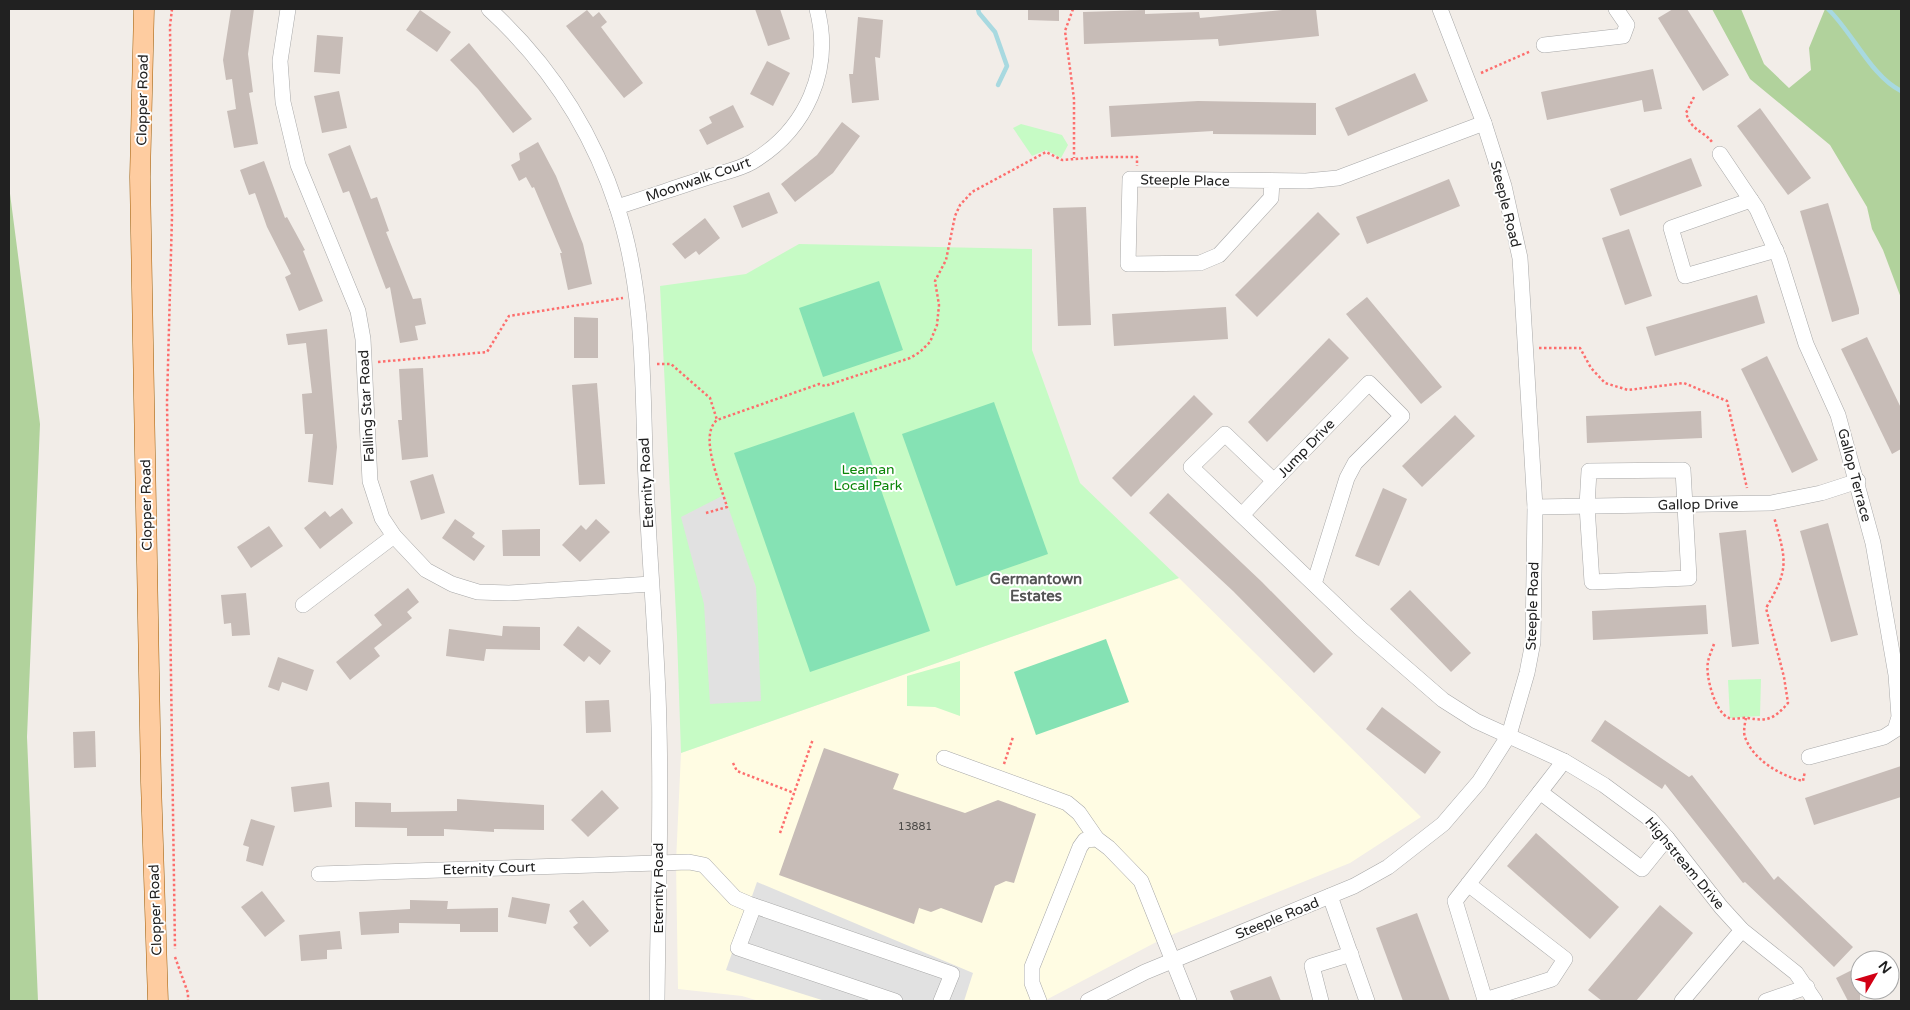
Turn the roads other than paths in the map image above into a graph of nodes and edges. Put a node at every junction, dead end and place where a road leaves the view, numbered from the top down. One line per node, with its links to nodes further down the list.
1 (144, 9): 40 (main road, Clopper Road)
2 (288, 9): 20 (street, Falling Star Road)
3 (489, 9): 12 (street, Eternity Road)
4 (817, 9): 12 (street, Moonwalk Court)
5 (1440, 9): 8 (street, Steeple Road)
6 (1616, 9): 7 (street)
7 (1544, 45)
8 (1484, 123): 10 (street, Steeple Place); 18 (street, Steeple Road)
9 (1720, 154): 11 (street, Gallop Terrace)
10 (1272, 181): 10 (street, Steeple Place)
11 (1751, 200): 13 (street, Gallop Terrace); 13 (street)
12 (617, 207): 21 (street, Eternity Road)
13 (1776, 250): 15 (street, Gallop Terrace)
14 (1274, 481): 19 (street); 19 (street, Jump Drive); 22 (street, Jump Drive)
15 (1858, 481): 16 (street, Gallop Drive); 25 (street, Gallop Terrace)
16 (1686, 505): 17 (street, Gallop Drive); 17 (street); 17 (street)
17 (1587, 506): 18 (street, Gallop Drive)
18 (1535, 507): 24 (street, Steeple Road)
19 (1242, 516): 22 (street, Jump Drive)
20 (394, 536): 21 (street, Falling Star Road); 23 (street)
21 (651, 584): 31 (street, Eternity Road)
22 (1314, 584): 24 (street, Jump Drive)
23 (303, 605)
24 (1509, 735): 27 (street, Highstream Drive); 34 (street, Steeple Road)
25 (1809, 757)
26 (944, 758): 30 (street)
27 (1564, 761): 28 (street); 29 (street, Highstream Drive)
28 (1540, 792): 29 (street); 33 (street)
29 (1667, 838): 36 (street, Highstream Drive)
30 (1097, 839): 38 (street); 44 (street)
31 (658, 862): 32 (street, Eternity Court); 35 (street, Eternity Court); 41 (street, Eternity Road)
32 (319, 874)
33 (1468, 884): 33 (street)
34 (1330, 896): 37 (street); 38 (street, Steeple Road)
35 (754, 906): 42 (street); 43 (street, Eternity Court)
36 (1742, 930): 39 (street, Highstream Drive); 49 (street)
37 (1350, 954): 47 (street); 48 (street)
38 (1172, 961): 45 (street, Steeple Road); 46 (street)
39 (1807, 987): 50 (street); 51 (street, Highstream Drive)
40 (158, 1001)
41 (657, 1001)
42 (895, 1001)
43 (942, 1001)
44 (1039, 1001)
45 (1088, 1001)
46 (1189, 1001)
47 (1321, 1001)
48 (1367, 1001)
49 (1682, 1001)
50 (1766, 1001)
51 (1815, 1001)

